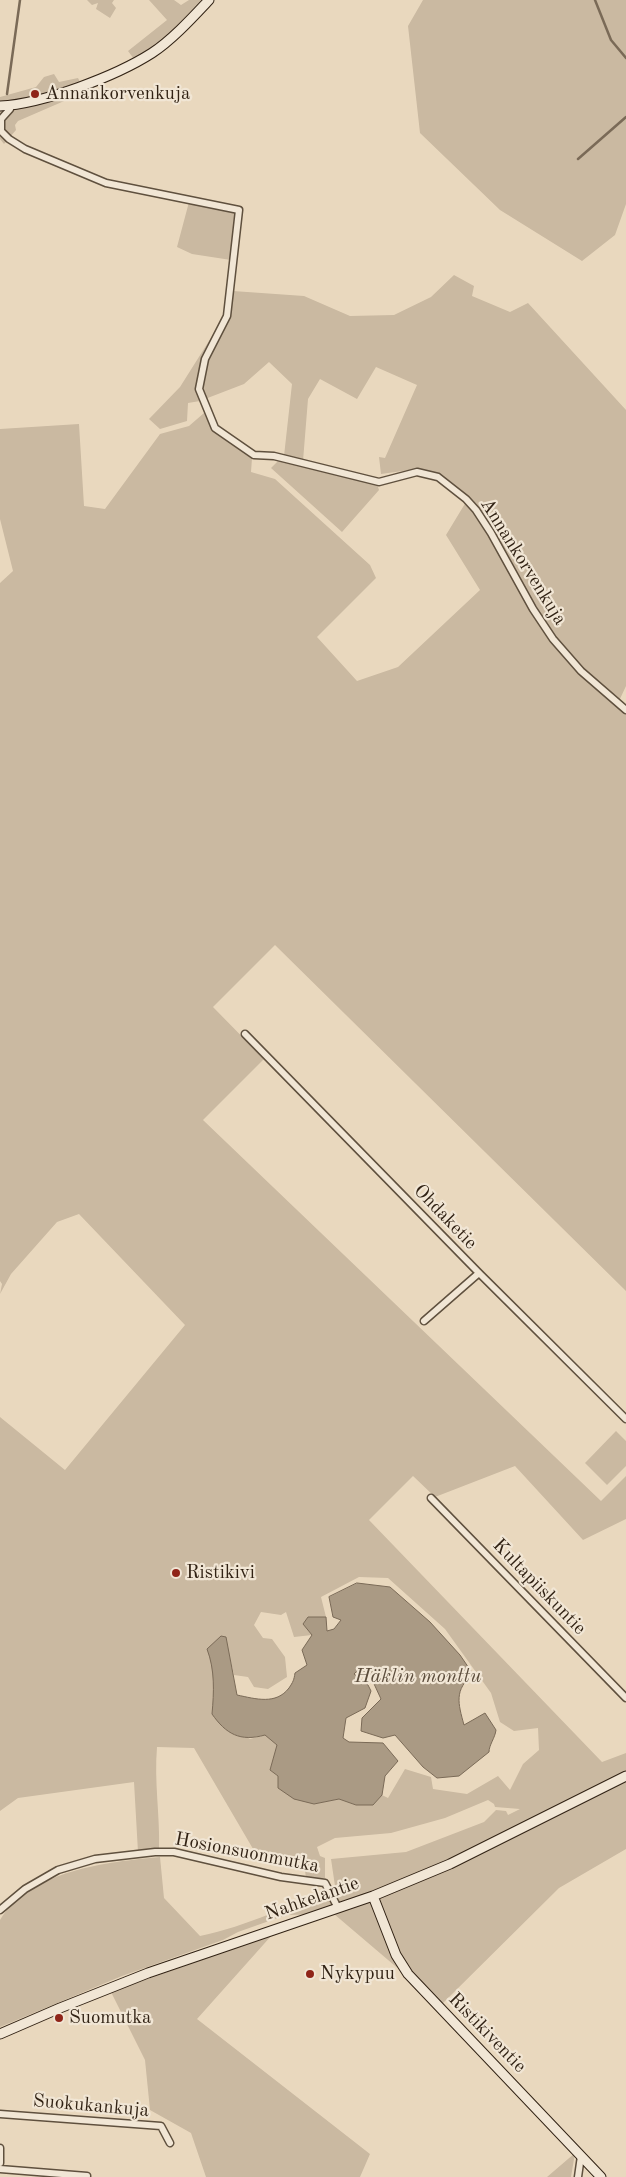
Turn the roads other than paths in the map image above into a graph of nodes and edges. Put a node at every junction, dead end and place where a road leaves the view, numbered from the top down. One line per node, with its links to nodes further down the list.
1 (209, 0): 2 (main road)
2 (11, 105): 3 (main road); 4 (street, Annankorvenkuja)
3 (0, 106)
4 (0, 119): 5 (street, Annankorvenkuja)
5 (626, 710)
6 (244, 1034): 7 (street, Ohdaketie)
7 (479, 1273): 8 (street); 9 (street, Ohdaketie)
8 (424, 1321)
9 (626, 1419)
10 (431, 1498): 11 (street, Kultapiiskuntie)
11 (626, 1698)
12 (626, 1776): 13 (main road, Nahkelantie)
13 (373, 1896): 14 (main road, Nahkelantie); 20 (main road, Ristikiventie)
14 (338, 1908): 15 (street, Hosionsuonmutka); 16 (main road, Nahkelantie)
15 (0, 1910)
16 (0, 2034)
17 (0, 2114): 18 (street, Suokukankuja)
18 (170, 2143)
19 (0, 2148): 21 (street)
20 (581, 2156): 24 (street); 25 (main road, Ristikiventie)
21 (0, 2163)
22 (0, 2168): 23 (street)
23 (87, 2176)
24 (578, 2177)
25 (601, 2177)

